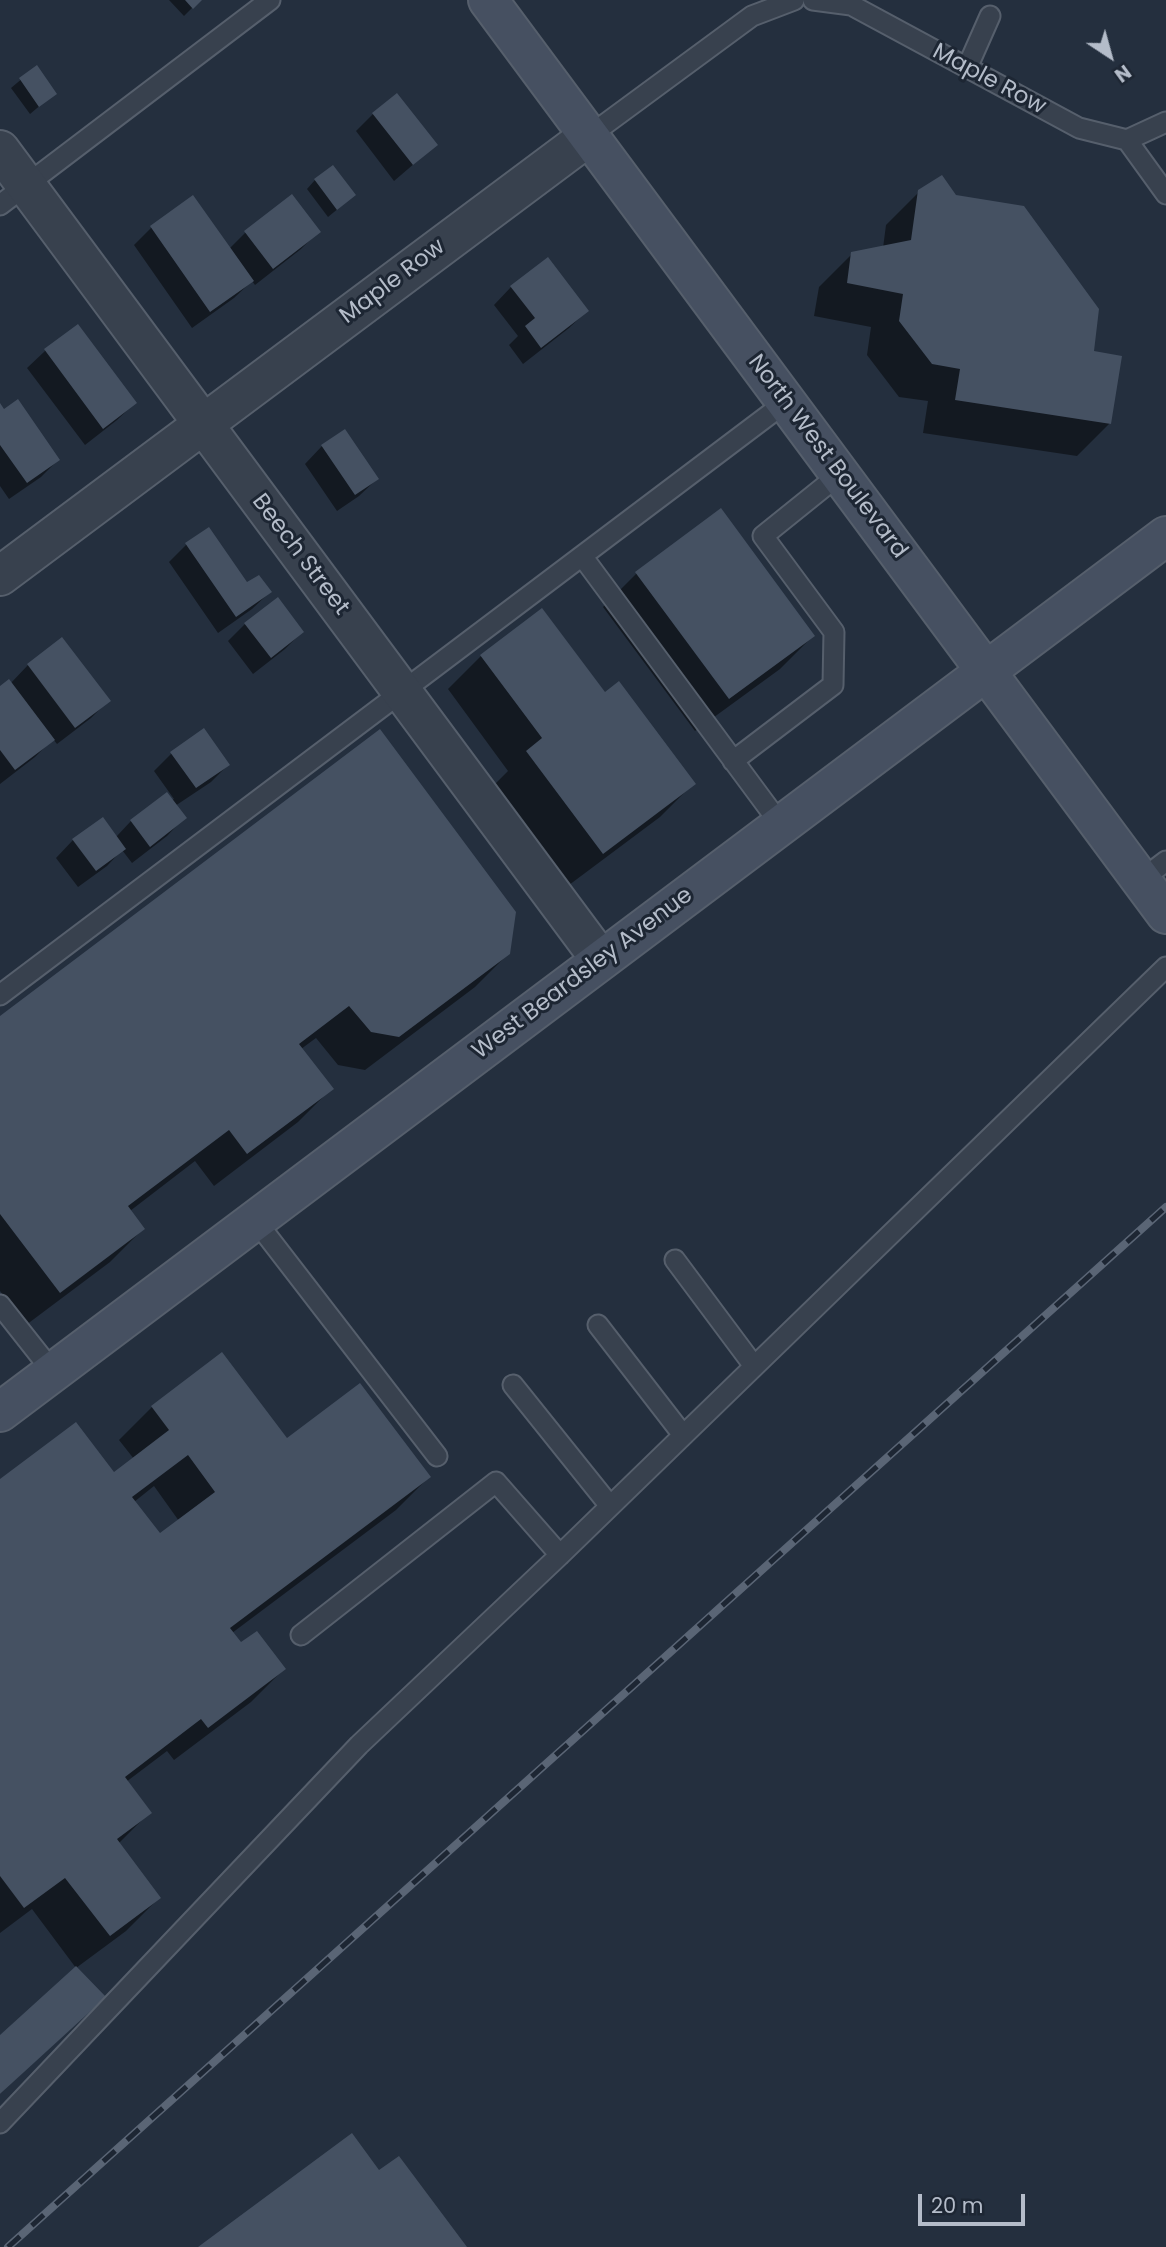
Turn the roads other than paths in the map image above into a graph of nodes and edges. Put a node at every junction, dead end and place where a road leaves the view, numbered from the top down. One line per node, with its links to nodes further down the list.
1 (270, 0): 12 (lane)
2 (488, 0): 8 (main road, North West Boulevard)
3 (794, 0): 8 (lane, Maple Row)
4 (813, 0): 6 (lane, Maple Row)
5 (990, 16): 6 (lane)
6 (967, 68): 9 (lane, Maple Row)
7 (1166, 122): 9 (lane)
8 (589, 136): 13 (main road, North West Boulevard); 14 (street, Maple Row)
9 (1127, 140): 11 (lane)
10 (0, 150): 12 (street, Beech Street)
11 (1166, 194)
12 (13, 196): 14 (street, Beech Street)
13 (786, 402): 15 (main road, North West Boulevard); 17 (lane)
14 (203, 424): 18 (street, Maple Row); 20 (street, Beech Street)
15 (839, 474): 19 (main road, North West Boulevard); 21 (lane)
16 (1166, 536): 19 (main road, West Beardsley Avenue)
17 (582, 556): 20 (lane); 21 (lane)
18 (0, 576)
19 (986, 671): 22 (main road, West Beardsley Avenue); 23 (main road, North West Boulevard)
20 (401, 691): 25 (street, Beech Street); 27 (lane)
21 (733, 761): 22 (lane)
22 (781, 825): 25 (main road, West Beardsley Avenue)
23 (1154, 870): 24 (main road, North West Boulevard)
24 (1166, 914)
25 (601, 960): 28 (main road, West Beardsley Avenue)
26 (1166, 967): 32 (lane)
27 (0, 995)
28 (255, 1220): 33 (main road, West Beardsley Avenue); 37 (lane)
29 (675, 1260): 32 (lane)
30 (0, 1305): 33 (lane)
31 (598, 1325): 36 (lane)
32 (754, 1366): 36 (lane)
33 (53, 1372): 35 (main road, West Beardsley Avenue)
34 (513, 1385): 38 (lane)
35 (0, 1412)
36 (683, 1435): 38 (lane)
37 (437, 1456)
38 (611, 1506): 39 (lane)
39 (559, 1555): 40 (lane); 41 (lane)
40 (301, 1635)
41 (0, 2123)

